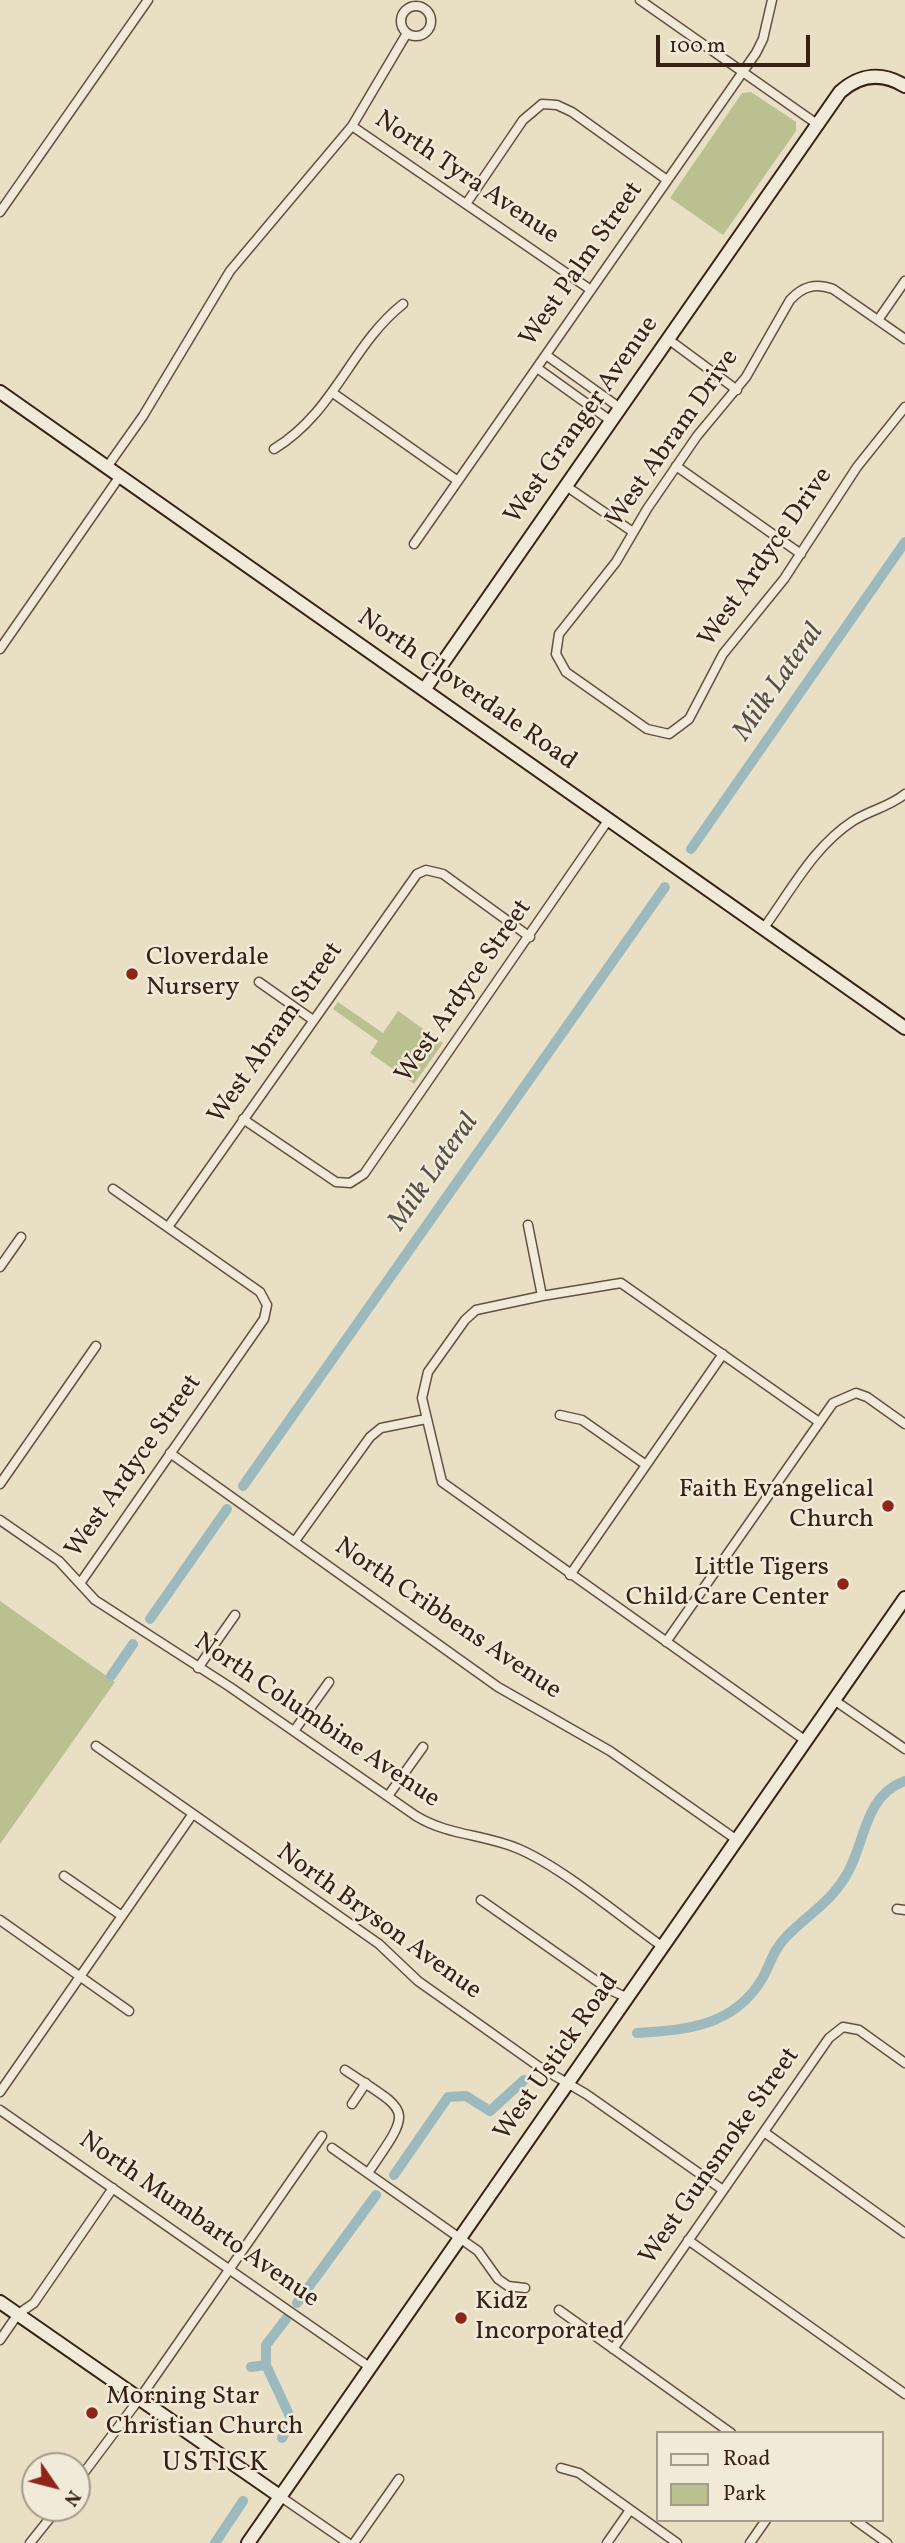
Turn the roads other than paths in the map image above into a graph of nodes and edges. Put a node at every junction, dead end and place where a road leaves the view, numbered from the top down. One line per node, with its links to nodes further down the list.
1 (148, 0): 11 (street)
2 (640, 0): 5 (street)
3 (772, 0): 5 (street, West Palm Street)
4 (407, 33): 8 (street)
5 (742, 72): 7 (street); 9 (street, West Palm Street)
6 (905, 86): 7 (main road, West Granger Avenue)
7 (817, 124): 16 (main road, West Granger Avenue)
8 (352, 127): 10 (street, North Tyra Avenue); 28 (street)
9 (667, 180): 10 (street); 13 (street, West Palm Street)
10 (466, 204): 13 (street, North Tyra Avenue)
11 (0, 212)
12 (905, 281): 15 (street)
13 (591, 290): 18 (street, West Palm Street)
14 (403, 304): 22 (street)
15 (878, 320): 17 (street); 20 (street, West Abram Drive)
16 (668, 339): 20 (street); 24 (main road, West Granger Avenue)
17 (905, 339)
18 (546, 355): 19 (street, West Palm Street); 24 (street)
19 (537, 368): 25 (street); 30 (street, West Palm Street)
20 (737, 390): 27 (street, West Abram Drive)
21 (0, 392): 28 (main road, North Cloverdale Road)
22 (333, 393): 26 (street); 30 (street)
23 (905, 407): 34 (street, West Ardyce Drive)
24 (620, 408): 25 (main road, West Granger Avenue)
25 (611, 421): 31 (main road, West Granger Avenue)
26 (274, 449)
27 (676, 466): 32 (street, West Abram Drive); 34 (street)
28 (107, 467): 29 (main road, North Cloverdale Road)
29 (120, 476): 35 (street); 36 (main road, North Cloverdale Road)
30 (458, 481): 33 (street, West Palm Street)
31 (566, 486): 32 (street); 36 (main road, West Granger Avenue)
32 (633, 532): 37 (street, West Abram Drive)
33 (414, 544)
34 (801, 554): 37 (street, West Ardyce Drive)
35 (0, 649)
36 (424, 690): 39 (main road, North Cloverdale Road)
37 (669, 734)
38 (905, 794): 40 (street)
39 (609, 819): 40 (main road, North Cloverdale Road); 41 (street, West Ardyce Street)
40 (764, 929): 44 (main road, North Cloverdale Road)
41 (530, 937): 43 (street, West Abram Street); 45 (street, West Ardyce Street)
42 (259, 982): 43 (street)
43 (313, 1020): 45 (street, West Abram Street)
44 (905, 1028)
45 (243, 1119): 48 (street, West Abram Street)
46 (113, 1189): 48 (street)
47 (528, 1225): 51 (street)
48 (168, 1227): 58 (street, West Ardyce Street)
49 (21, 1237): 50 (street)
50 (0, 1267)
51 (542, 1296): 53 (street); 55 (street)
52 (96, 1346): 60 (street)
53 (723, 1354): 56 (street); 59 (street)
54 (560, 1415): 59 (street)
55 (426, 1419): 62 (street); 63 (street)
56 (819, 1422): 57 (street); 67 (street)
57 (905, 1424)
58 (170, 1453): 62 (street, North Cribbens Avenue); 64 (street, West Ardyce Street)
59 (646, 1465): 63 (street)
60 (0, 1484)
61 (0, 1520): 64 (street, North Columbine Avenue)
62 (295, 1541): 78 (street, North Cribbens Avenue)
63 (570, 1575): 67 (street)
64 (81, 1582): 68 (street, North Columbine Avenue)
65 (905, 1598): 70 (main road, West Ustick Road)
66 (236, 1615): 68 (street)
67 (666, 1642): 72 (street)
68 (198, 1668): 71 (street, North Columbine Avenue)
69 (329, 1682): 71 (street)
70 (834, 1700): 72 (main road, West Ustick Road); 75 (street)
71 (294, 1731): 76 (street, North Columbine Avenue)
72 (806, 1741): 78 (main road, West Ustick Road)
73 (96, 1746): 77 (street, North Bryson Avenue)
74 (423, 1747): 76 (street)
75 (905, 1749)
76 (388, 1797): 83 (street, North Columbine Avenue)
77 (192, 1815): 81 (street); 90 (street, North Bryson Avenue)
78 (737, 1840): 83 (main road, West Ustick Road)
79 (64, 1876): 81 (street)
80 (481, 1900): 85 (street)
81 (122, 1916): 84 (street)
82 (0, 1920): 84 (street)
83 (663, 1947): 85 (main road, West Ustick Road)
84 (80, 1977): 86 (street); 91 (street)
85 (628, 1998): 90 (main road, West Ustick Road)
86 (129, 2011)
87 (905, 2063): 94 (street, West Gunsmoke Street)
88 (345, 2070): 89 (street)
89 (366, 2083): 92 (street); 97 (street)
90 (568, 2084): 99 (street, North Bryson Avenue); 101 (main road, West Ustick Road)
91 (0, 2092)
92 (352, 2104)
93 (0, 2110): 98 (street, North Mumbarto Avenue)
94 (764, 2132): 99 (street, West Gunsmoke Street); 100 (street)
95 (322, 2136): 103 (street)
96 (332, 2148): 97 (street)
97 (368, 2172): 101 (street)
98 (113, 2188): 103 (street, North Mumbarto Avenue); 107 (street)
99 (723, 2190): 102 (street, West Gunsmoke Street)
100 (905, 2233)
101 (461, 2238): 104 (street); 110 (main road, West Ustick Road)
102 (688, 2240): 109 (street, West Gunsmoke Street); 111 (street)
103 (229, 2268): 110 (street, North Mumbarto Avenue); 112 (street)
104 (525, 2288)
105 (0, 2302): 107 (main road)
106 (559, 2310): 109 (street)
107 (18, 2314): 108 (street); 112 (main road)
108 (0, 2340)
109 (613, 2348): 113 (street)
110 (371, 2368): 117 (main road, West Ustick Road)
111 (905, 2394)
112 (140, 2398): 114 (street); 117 (main road)
113 (728, 2431)
114 (91, 2463)
115 (561, 2468): 118 (street)
116 (399, 2479): 125 (street)
117 (281, 2497): 123 (main road, West Ustick Road); 124 (street)
118 (630, 2510): 126 (street); 127 (street)
119 (47, 2522): 122 (street)
120 (765, 2522): 128 (street)
121 (858, 2522): 129 (street)
122 (30, 2543)
123 (248, 2543)
124 (348, 2543)
125 (354, 2543)
126 (607, 2543)
127 (677, 2543)
128 (750, 2543)
129 (887, 2543)

